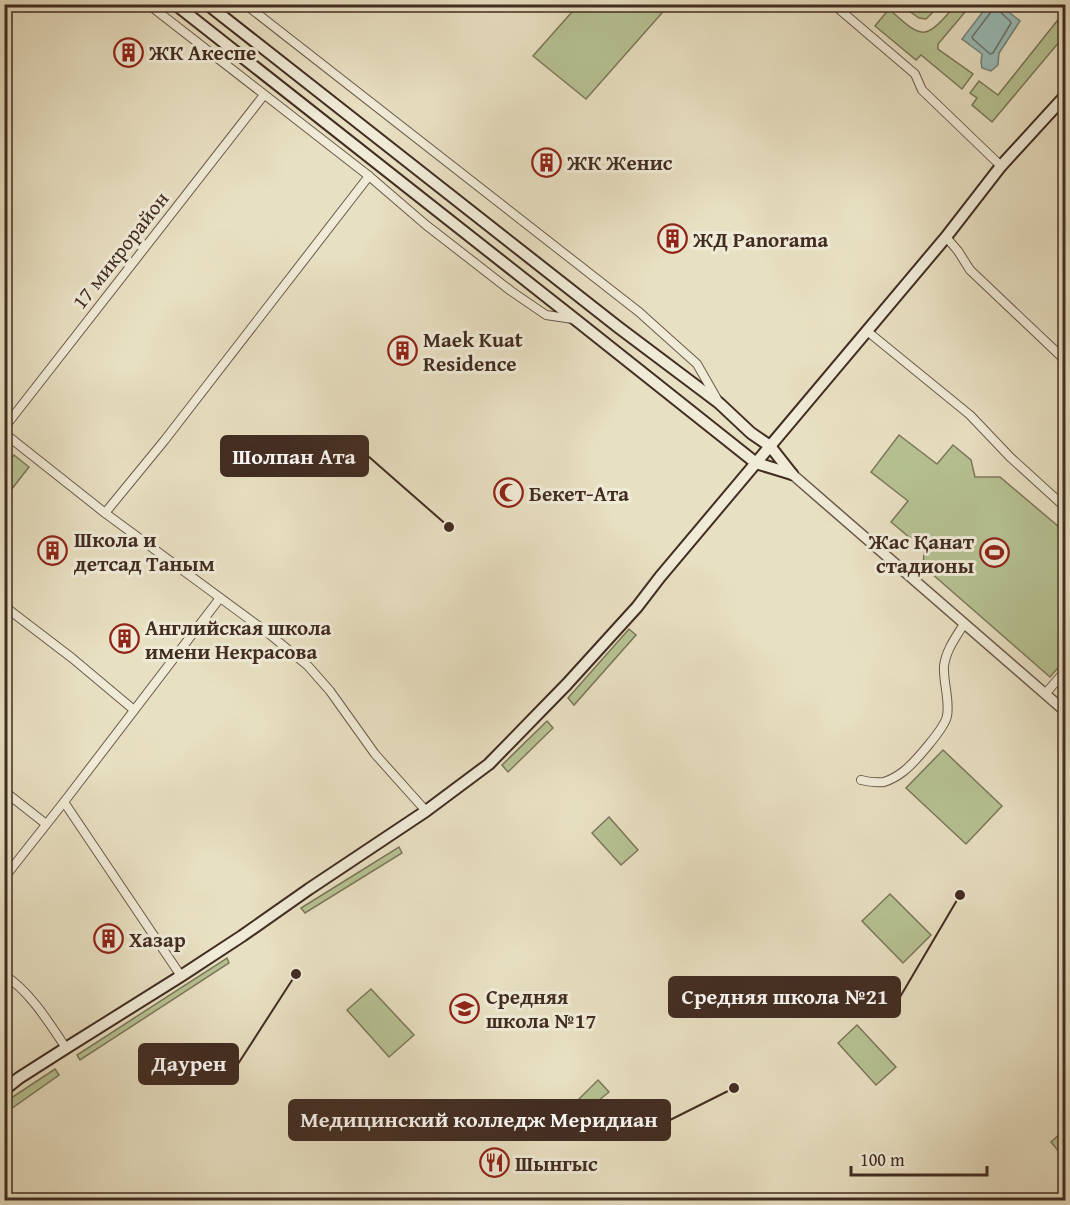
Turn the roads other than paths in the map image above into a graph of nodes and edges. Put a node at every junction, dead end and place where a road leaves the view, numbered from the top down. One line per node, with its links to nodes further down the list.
1 (148, 4): 8 (street)
2 (175, 4): 7 (main road)
3 (207, 4): 6 (main road)
4 (245, 4): 16 (street)
5 (833, 4): 10 (street)
6 (235, 27): 7 (main road); 16 (main road)
7 (224, 43): 13 (main road)
8 (264, 95): 11 (street); 17 (street, 17 микрорайон)
9 (1065, 95): 10 (main road)
10 (1001, 166): 12 (main road)
11 (369, 176): 13 (street); 23 (street)
12 (946, 237): 14 (main road); 15 (street)
13 (576, 320): 20 (main road)
14 (867, 332): 19 (main road); 22 (street)
15 (1065, 361)
16 (719, 403): 19 (main road)
17 (4, 428)
18 (4, 433): 23 (street)
19 (770, 446): 20 (main road); 21 (main road)
20 (756, 463): 21 (main road); 34 (main road)
21 (792, 474): 26 (street)
22 (1065, 508)
23 (105, 513): 24 (street)
24 (220, 598): 29 (street); 34 (street)
25 (4, 606): 29 (street)
26 (964, 624): 28 (street); 31 (street)
27 (1065, 670): 28 (street)
28 (1045, 694): 30 (street)
29 (134, 710): 33 (street)
30 (1065, 712)
31 (861, 780)
32 (4, 791): 35 (street)
33 (64, 802): 35 (street); 38 (street)
34 (426, 811): 38 (main road)
35 (46, 824): 36 (street)
36 (4, 878)
37 (4, 975): 39 (street)
38 (181, 976): 39 (main road)
39 (66, 1048): 40 (main road)
40 (4, 1090)

